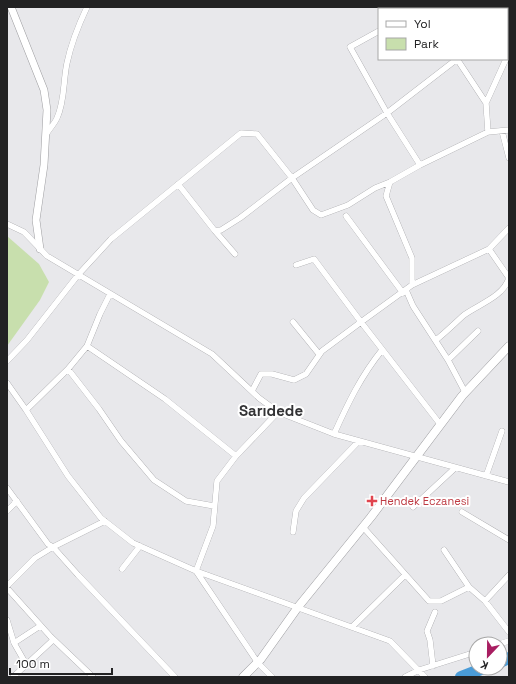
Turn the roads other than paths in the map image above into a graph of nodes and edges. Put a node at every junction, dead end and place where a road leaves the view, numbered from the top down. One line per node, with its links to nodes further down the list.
1 (11, 7): 12 (street)
2 (87, 7): 12 (street)
3 (378, 32): 8 (street)
4 (456, 60): 8 (street)
5 (458, 60): 7 (street)
6 (505, 60): 7 (street)
7 (486, 103): 11 (street)
8 (387, 113): 14 (street); 15 (street)
9 (509, 130): 10 (street)
10 (502, 131): 11 (street); 13 (street)
11 (488, 132): 14 (street)
12 (47, 133): 22 (street)
13 (509, 158)
14 (420, 165): 16 (street)
15 (292, 178): 16 (street); 17 (street); 21 (street)
16 (390, 182): 27 (street)
17 (178, 184): 21 (street); 26 (street)
18 (346, 216): 28 (street)
19 (7, 224): 22 (street)
20 (509, 228): 23 (street)
21 (215, 231): 24 (street)
22 (40, 249): 26 (street)
23 (489, 249): 27 (street); 33 (street)
24 (235, 254)
25 (296, 265): 31 (street)
26 (78, 275): 29 (street); 38 (street)
27 (412, 285): 28 (street)
28 (405, 291): 31 (street); 33 (street)
29 (110, 294): 34 (street); 42 (street)
30 (293, 322): 37 (street)
31 (361, 322): 36 (street); 37 (street)
32 (478, 331): 39 (street)
33 (436, 340): 39 (street)
34 (88, 346): 40 (street); 50 (street)
35 (509, 346): 43 (main road)
36 (382, 350): 46 (street); 48 (street)
37 (319, 354): 42 (street)
38 (7, 360)
39 (448, 360): 43 (street)
40 (68, 369): 44 (street); 57 (street)
41 (7, 383): 44 (street)
42 (252, 391): 45 (street)
43 (465, 392): 46 (main road)
44 (26, 410): 61 (street)
45 (278, 412): 48 (street); 50 (street)
46 (440, 424): 51 (main road)
47 (502, 430): 53 (street)
48 (334, 434): 49 (street)
49 (359, 441): 51 (street); 63 (street)
50 (236, 456): 57 (street)
51 (416, 458): 52 (street); 62 (main road)
52 (455, 468): 53 (street); 58 (street)
53 (486, 476): 54 (street)
54 (509, 482)
55 (7, 488): 56 (street)
56 (17, 501): 59 (street); 66 (street)
57 (214, 506): 69 (street)
58 (413, 507)
59 (7, 511)
60 (462, 512): 64 (street)
61 (105, 522): 65 (street); 66 (street)
62 (363, 527): 70 (street); 75 (main road)
63 (293, 532)
64 (509, 540)
65 (140, 546): 68 (street); 69 (street)
66 (53, 547): 72 (street); 90 (street)
67 (444, 550): 73 (street)
68 (122, 569)
69 (196, 571): 75 (street); 84 (street)
70 (405, 575): 73 (street); 79 (street)
71 (509, 575): 74 (street)
72 (7, 587): 78 (street)
73 (469, 587): 74 (street)
74 (485, 601): 80 (street)
75 (298, 608): 79 (street); 84 (main road)
76 (435, 612): 86 (street)
77 (7, 620): 82 (street)
78 (40, 626): 81 (street); 82 (street)
79 (352, 627): 87 (street)
80 (509, 632)
81 (53, 640): 85 (street); 89 (street)
82 (14, 643): 85 (street)
83 (468, 655): 86 (street)
84 (258, 663): 91 (main road); 92 (street)
85 (26, 664): 88 (street)
86 (433, 666): 87 (street)
87 (419, 670): 93 (street); 94 (street)
88 (13, 677)
89 (93, 677)
90 (175, 677)
91 (243, 677)
92 (272, 677)
93 (405, 677)
94 (425, 677)

